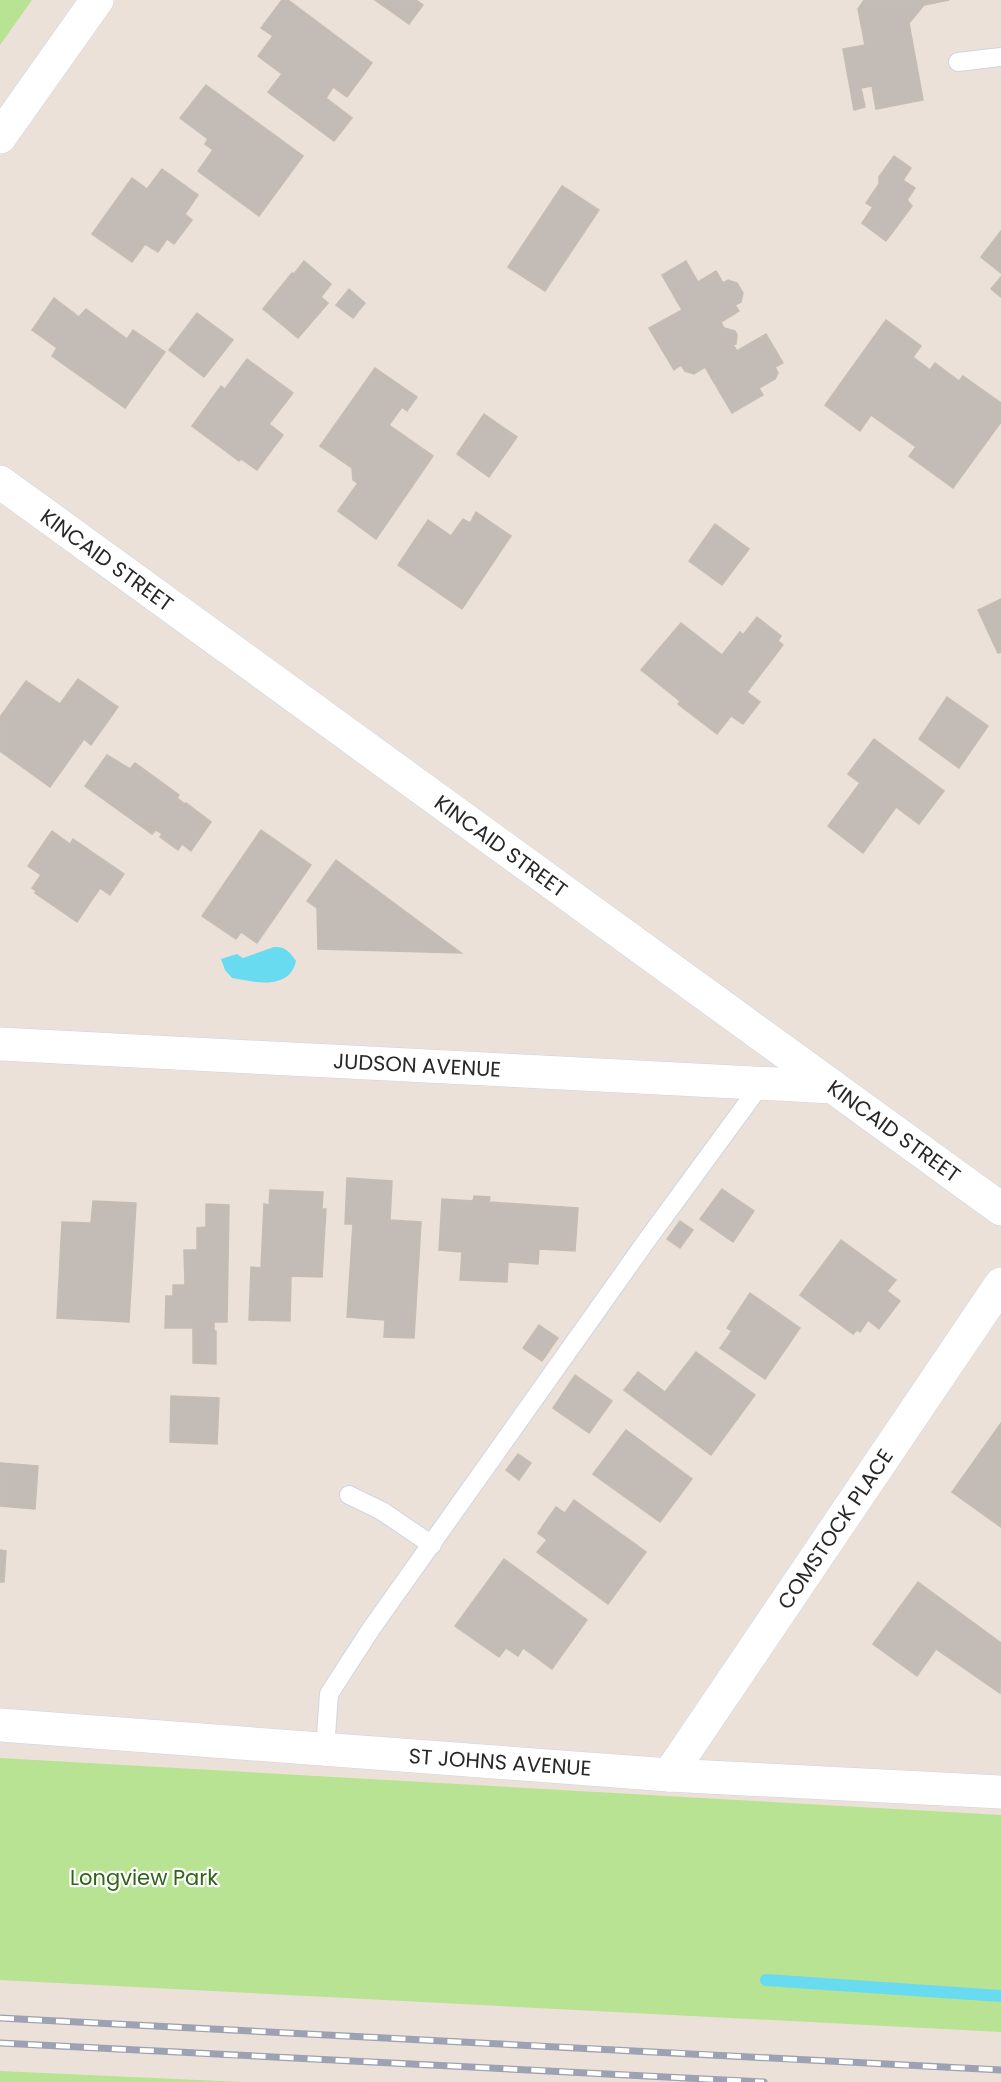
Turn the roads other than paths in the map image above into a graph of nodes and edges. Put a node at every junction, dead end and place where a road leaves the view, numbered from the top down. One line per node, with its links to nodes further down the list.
1 (97, 0): 4 (street)
2 (1001, 57): 3 (lane)
3 (958, 62)
4 (0, 137)
5 (0, 482): 8 (street, KINCAID STREET)
6 (0, 1044): 7 (street, JUDSON AVENUE)
7 (762, 1083): 8 (street, JUDSON AVENUE); 12 (lane)
8 (833, 1087): 9 (street, KINCAID STREET)
9 (1001, 1209)
10 (1001, 1284): 15 (street, COMSTOCK PLACE)
11 (349, 1495): 12 (lane)
12 (432, 1545): 14 (lane)
13 (0, 1725): 14 (street, ST JOHNS AVENUE)
14 (325, 1749): 15 (street, ST JOHNS AVENUE)
15 (669, 1775): 16 (street, ST JOHNS AVENUE)
16 (1001, 1792)

